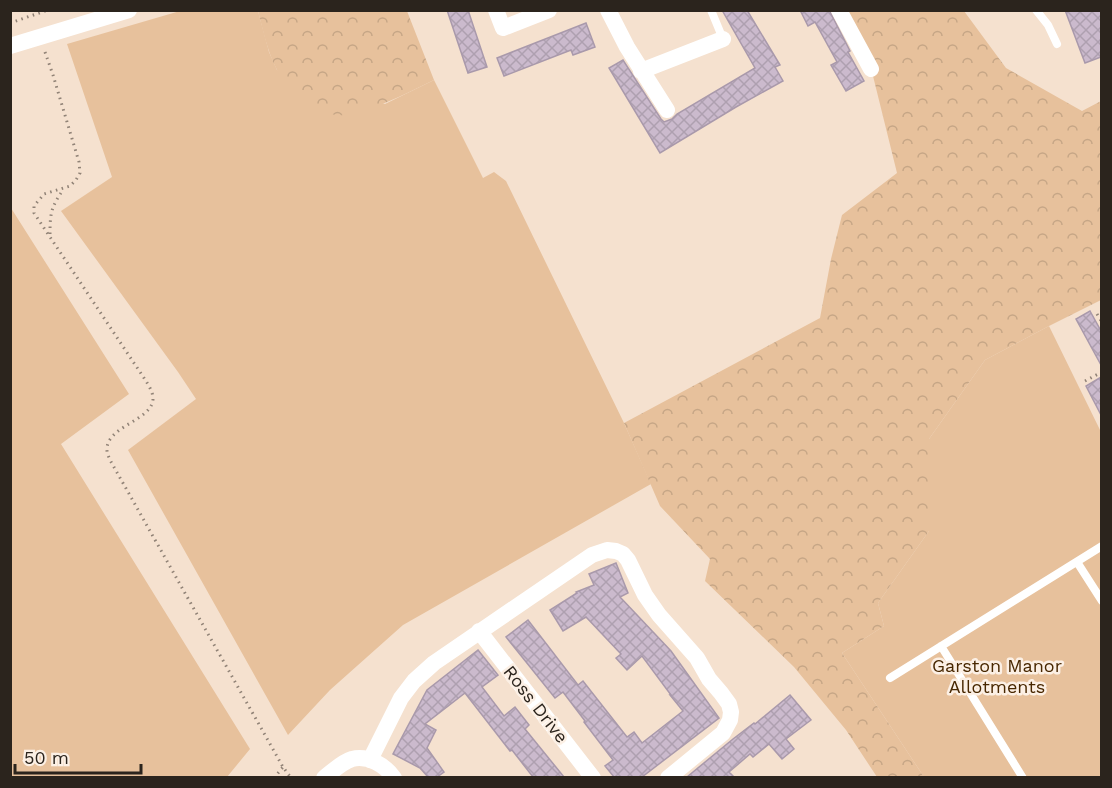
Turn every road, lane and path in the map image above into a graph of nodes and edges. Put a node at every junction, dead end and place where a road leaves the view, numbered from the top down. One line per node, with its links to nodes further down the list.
1 (129, 10): 10 (street)
2 (496, 10): 3 (street)
3 (549, 10)
4 (608, 10): 15 (street)
5 (711, 10): 11 (lane)
6 (839, 10): 14 (street)
7 (1036, 10): 12 (lane)
8 (46, 11): 9 (path)
9 (10, 23)
10 (52, 34): 13 (street); 17 (path)
11 (723, 39): 15 (street)
12 (1057, 44)
13 (10, 46)
14 (872, 69)
15 (641, 71): 16 (street)
16 (667, 110)
17 (63, 189): 18 (path); 18 (path)
18 (50, 236): 30 (path)
19 (1097, 314): 20 (path)
20 (1101, 322)
21 (1101, 372): 22 (path)
22 (1085, 381)
23 (1101, 546): 24 (lane)
24 (1077, 562): 25 (lane); 27 (lane)
25 (1101, 601)
26 (478, 631): 29 (street); 35 (street, Ross Drive); 36 (street)
27 (941, 646): 28 (lane); 37 (lane)
28 (890, 678)
29 (370, 760): 33 (street); 34 (street)
30 (283, 767): 31 (path); 32 (path)
31 (274, 777)
32 (291, 777)
33 (324, 777)
34 (394, 777)
35 (593, 777)
36 (668, 777)
37 (1023, 777)

